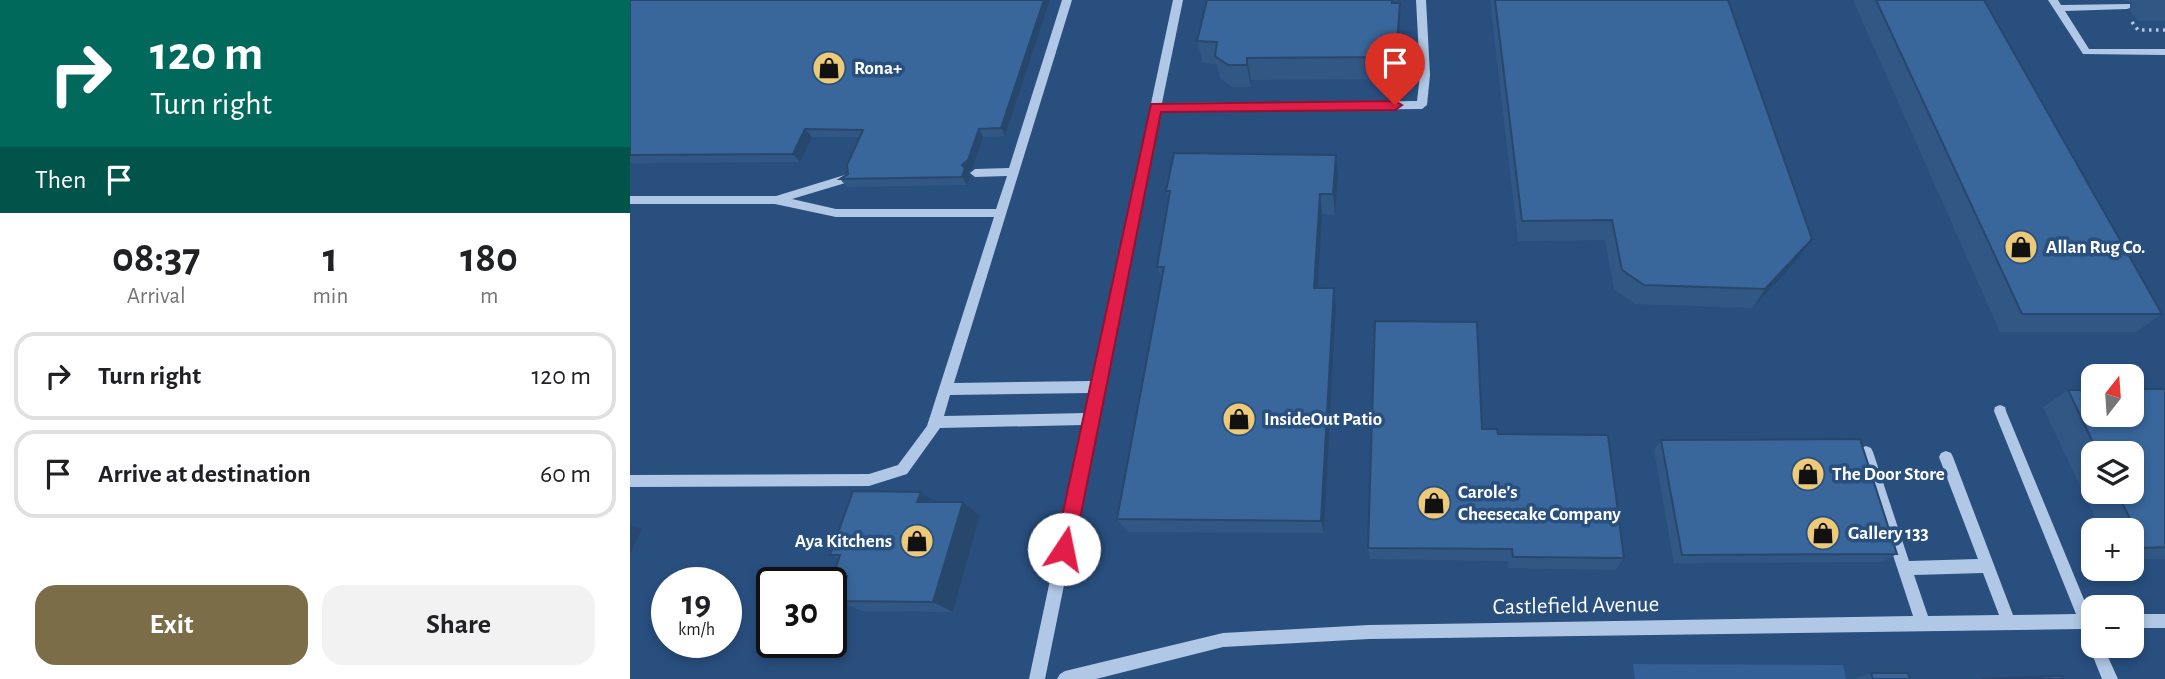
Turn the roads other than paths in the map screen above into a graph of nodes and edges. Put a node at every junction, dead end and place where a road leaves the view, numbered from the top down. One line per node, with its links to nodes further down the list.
1 (1067, 0): 8 (street)
2 (1178, 0): 7 (street)
3 (1420, 0): 7 (street)
4 (2055, 4): 5 (street); 6 (street)
5 (2128, 12)
6 (2165, 52)
7 (1156, 107): 14 (street)
8 (1013, 172): 9 (street); 13 (street)
9 (975, 173)
10 (848, 178): 12 (street)
11 (630, 200): 12 (street)
12 (775, 200): 13 (street)
13 (1000, 213): 15 (street)
14 (1097, 387): 15 (street); 17 (street)
15 (945, 389): 18 (street)
16 (2000, 411): 24 (street)
17 (1091, 419): 18 (street); 31 (street)
18 (935, 422): 21 (street)
19 (1866, 452): 23 (street)
20 (1946, 457): 22 (street)
21 (630, 481)
22 (1987, 566): 23 (street); 28 (street)
23 (1905, 568): 29 (street)
24 (2081, 600)
25 (2081, 621): 28 (street, Castlefield Avenue)
26 (2144, 621): 27 (street)
27 (2165, 621)
28 (2009, 623): 29 (street, Castlefield Avenue)
29 (1923, 624): 32 (street, Castlefield Avenue)
30 (2101, 658): 33 (street)
31 (1037, 679)
32 (1065, 679)
33 (2110, 679)

